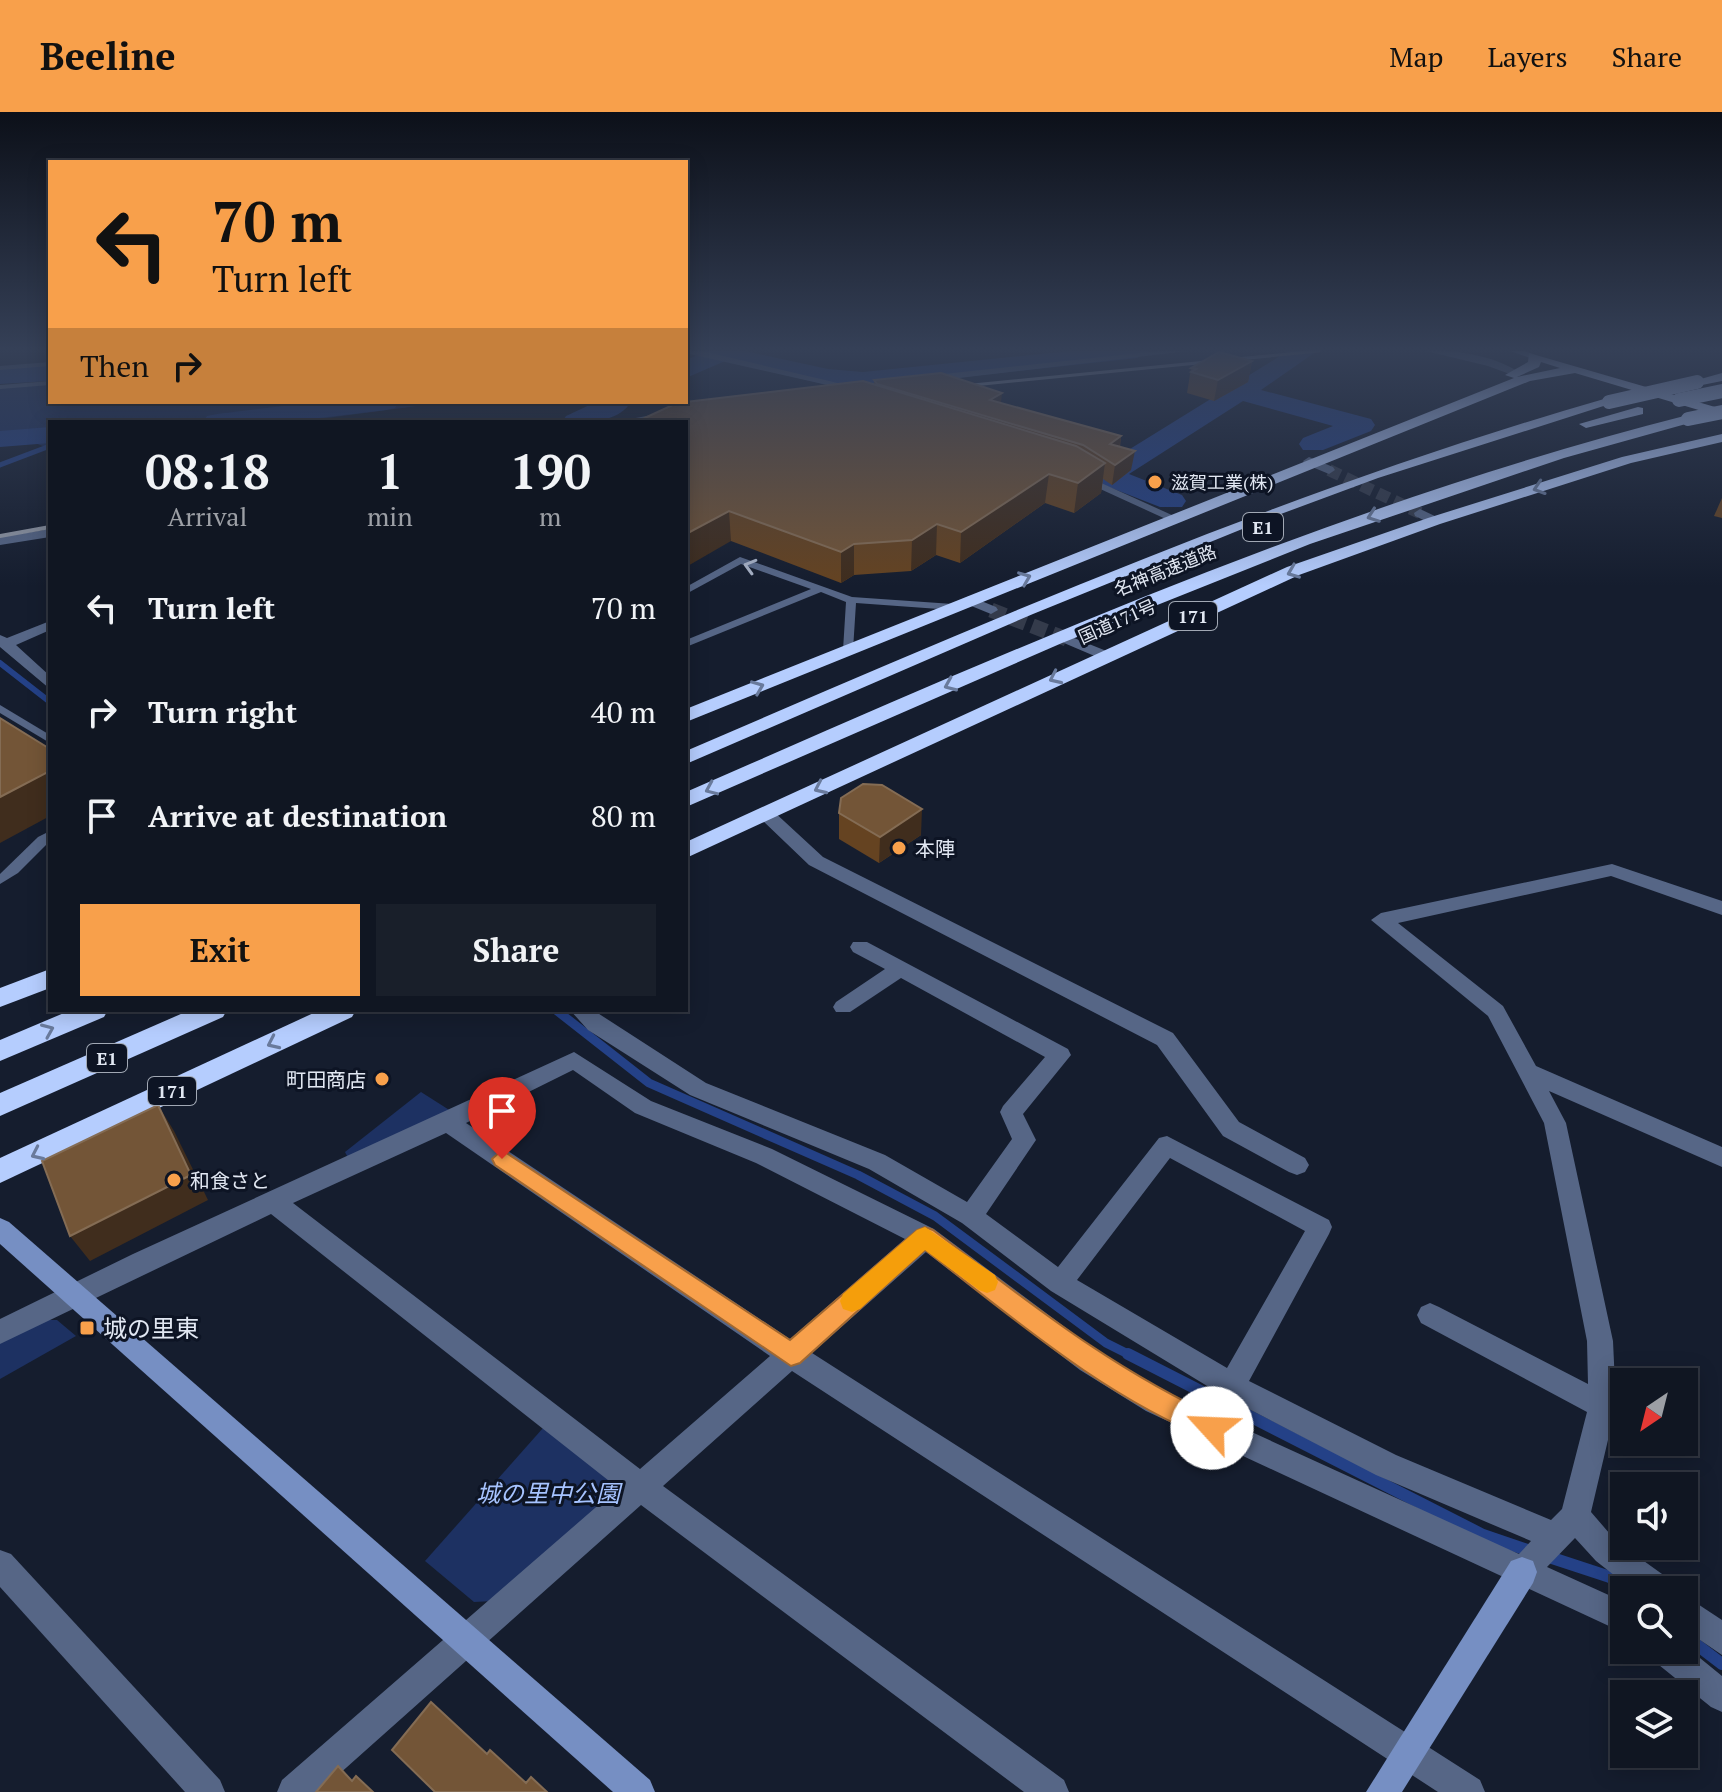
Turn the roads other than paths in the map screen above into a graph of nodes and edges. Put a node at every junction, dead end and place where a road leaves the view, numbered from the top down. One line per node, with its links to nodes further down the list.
1 (1389, 429): 6 (highway)
2 (1510, 429): 24 (highway, 名神高速道路 / E1, bridge)
3 (1570, 429): 24 (highway, 名神高速道路 / E1, bridge)
4 (1650, 429): 30 (highway, 名神高速道路 / E1, one-way to 30, bridge)
5 (1722, 438): 23 (highway, 国道171号 / 171, one-way to 23)
6 (1309, 461): 7 (street); 9 (highway)
7 (1329, 470)
8 (1084, 473): 9 (lane)
9 (1171, 518): 15 (highway, one-way to 9)
10 (48, 533): 11 (street)
11 (0, 541)
12 (688, 590): 13 (lane, one-way to 12)
13 (818, 590): 14 (lane); 18 (lane); 21 (lane)
14 (851, 600): 15 (lane); 22 (lane)
15 (961, 604): 16 (street); 22 (highway)
16 (991, 610)
17 (48, 626): 20 (street)
18 (688, 634)
19 (1069, 640): 23 (street)
20 (2, 641): 25 (street)
21 (688, 643)
22 (848, 650): 27 (highway, one-way to 22)
23 (1104, 655): 31 (highway, 国道171号 / 171, one-way to 31)
24 (898, 667): 29 (highway, 名神高速道路 / E1)
25 (48, 682)
26 (0, 708): 28 (lane)
27 (688, 715)
28 (48, 739)
29 (688, 757)
30 (688, 799)
31 (766, 814): 33 (highway, 国道171号 / 171); 50 (street)
32 (48, 836): 34 (lane)
33 (688, 850)
34 (0, 880)
35 (1722, 908): 46 (street)
36 (860, 947): 37 (street)
37 (900, 969): 40 (street); 53 (street)
38 (48, 979): 39 (highway)
39 (0, 998)
40 (843, 1007)
41 (90, 1012): 45 (highway, E1, one-way to 41)
42 (209, 1012): 47 (highway, E1)
43 (339, 1012): 51 (highway, 171, one-way to 51)
44 (582, 1012): 53 (street)
45 (0, 1051)
46 (1528, 1072): 49 (street); 62 (street)
47 (0, 1105)
48 (450, 1124): 52 (street); 55 (street); 60 (street)
49 (1722, 1157)
50 (1297, 1165)
51 (0, 1171)
52 (275, 1203): 57 (street); 63 (street)
53 (971, 1216): 56 (street)
54 (0, 1229): 57 (street)
55 (925, 1237): 60 (street); 66 (street)
56 (1060, 1283): 61 (street); 61 (street)
57 (73, 1293): 59 (street); 71 (street)
58 (1430, 1315): 62 (street)
59 (0, 1332)
60 (791, 1355): 63 (street); 74 (street)
61 (1232, 1386): 64 (street)
62 (1602, 1406): 64 (street)
63 (640, 1487): 71 (street); 78 (street)
64 (1567, 1528): 66 (street); 67 (street)
65 (0, 1565): 75 (street)
66 (1522, 1572): 68 (street); 74 (street)
67 (1639, 1576)
68 (1610, 1612)
69 (1698, 1621): 70 (street)
70 (1722, 1639)
71 (467, 1640): 76 (street); 77 (street)
72 (1682, 1664): 73 (street)
73 (1722, 1696)
74 (1408, 1752): 79 (street); 80 (street)
75 (208, 1792)
76 (294, 1792)
77 (638, 1792)
78 (1052, 1792)
79 (1383, 1792)
80 (1468, 1792)

